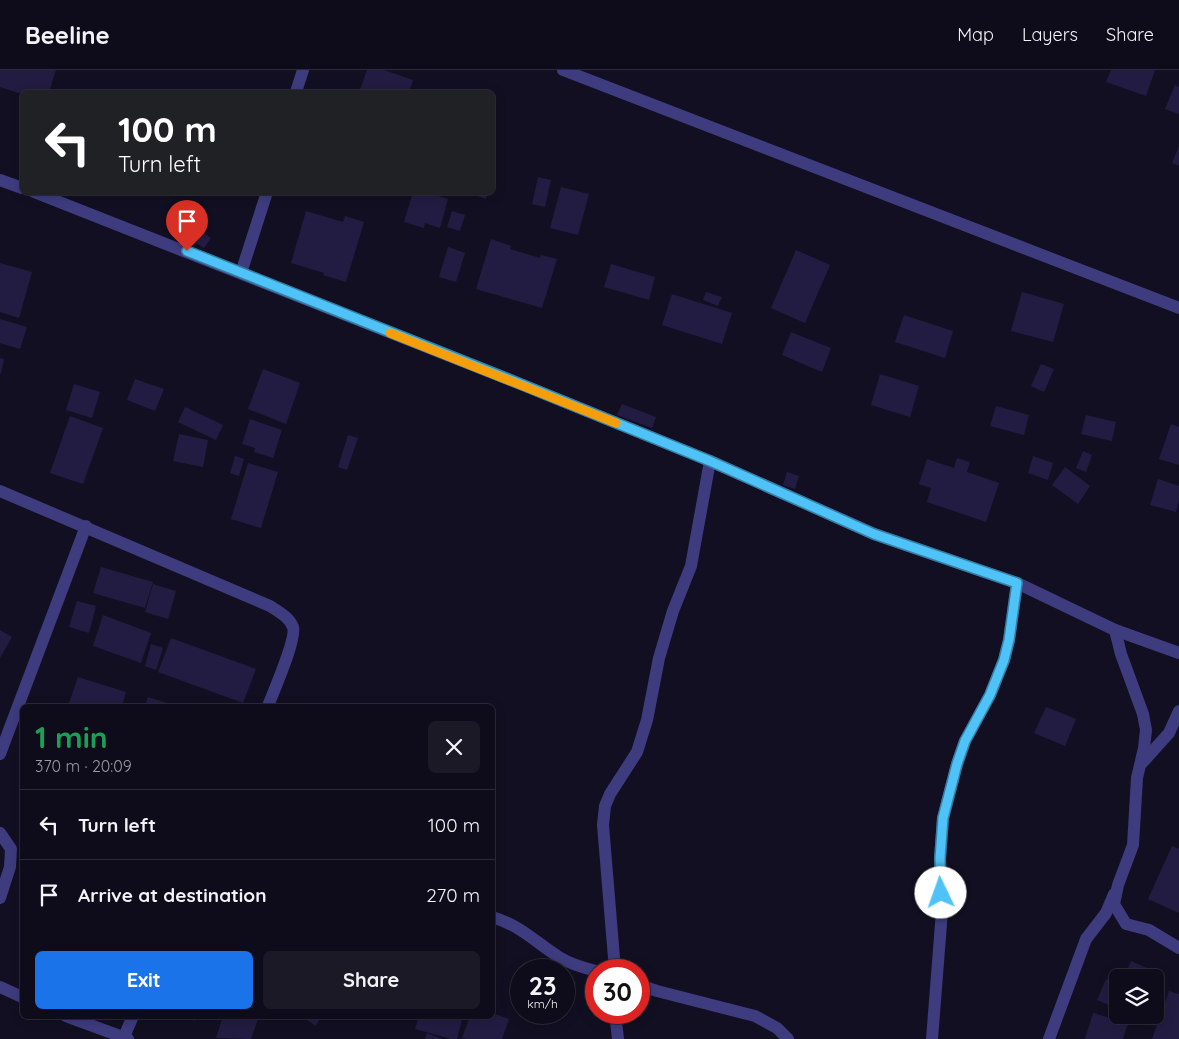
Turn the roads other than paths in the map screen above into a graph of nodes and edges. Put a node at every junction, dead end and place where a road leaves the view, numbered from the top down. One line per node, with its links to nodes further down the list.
1 (303, 70): 3 (street)
2 (563, 70): 9 (street)
3 (297, 90)
4 (0, 180): 5 (street)
5 (20, 187)
6 (42, 195): 8 (street)
7 (266, 195): 8 (street)
8 (241, 273): 10 (street)
9 (1179, 308)
10 (710, 461): 13 (street); 25 (street)
11 (0, 491): 12 (street)
12 (86, 526): 16 (street); 18 (street)
13 (1017, 583): 14 (street); 36 (street)
14 (1115, 630): 15 (street); 19 (street)
15 (1179, 653)
16 (269, 704)
17 (1179, 711): 19 (street)
18 (0, 754)
19 (1140, 764): 21 (street)
20 (0, 833): 22 (street)
21 (1118, 885): 24 (street); 37 (street)
22 (0, 898)
23 (495, 918): 26 (street)
24 (1179, 948)
25 (615, 959)
26 (585, 967)
27 (0, 987): 29 (street)
28 (650, 989): 35 (street)
29 (20, 997)
30 (74, 1019): 33 (street)
31 (133, 1019): 33 (street)
32 (616, 1024): 34 (street)
33 (125, 1038)
34 (618, 1039)
35 (788, 1039)
36 (932, 1039)
37 (1049, 1039)

